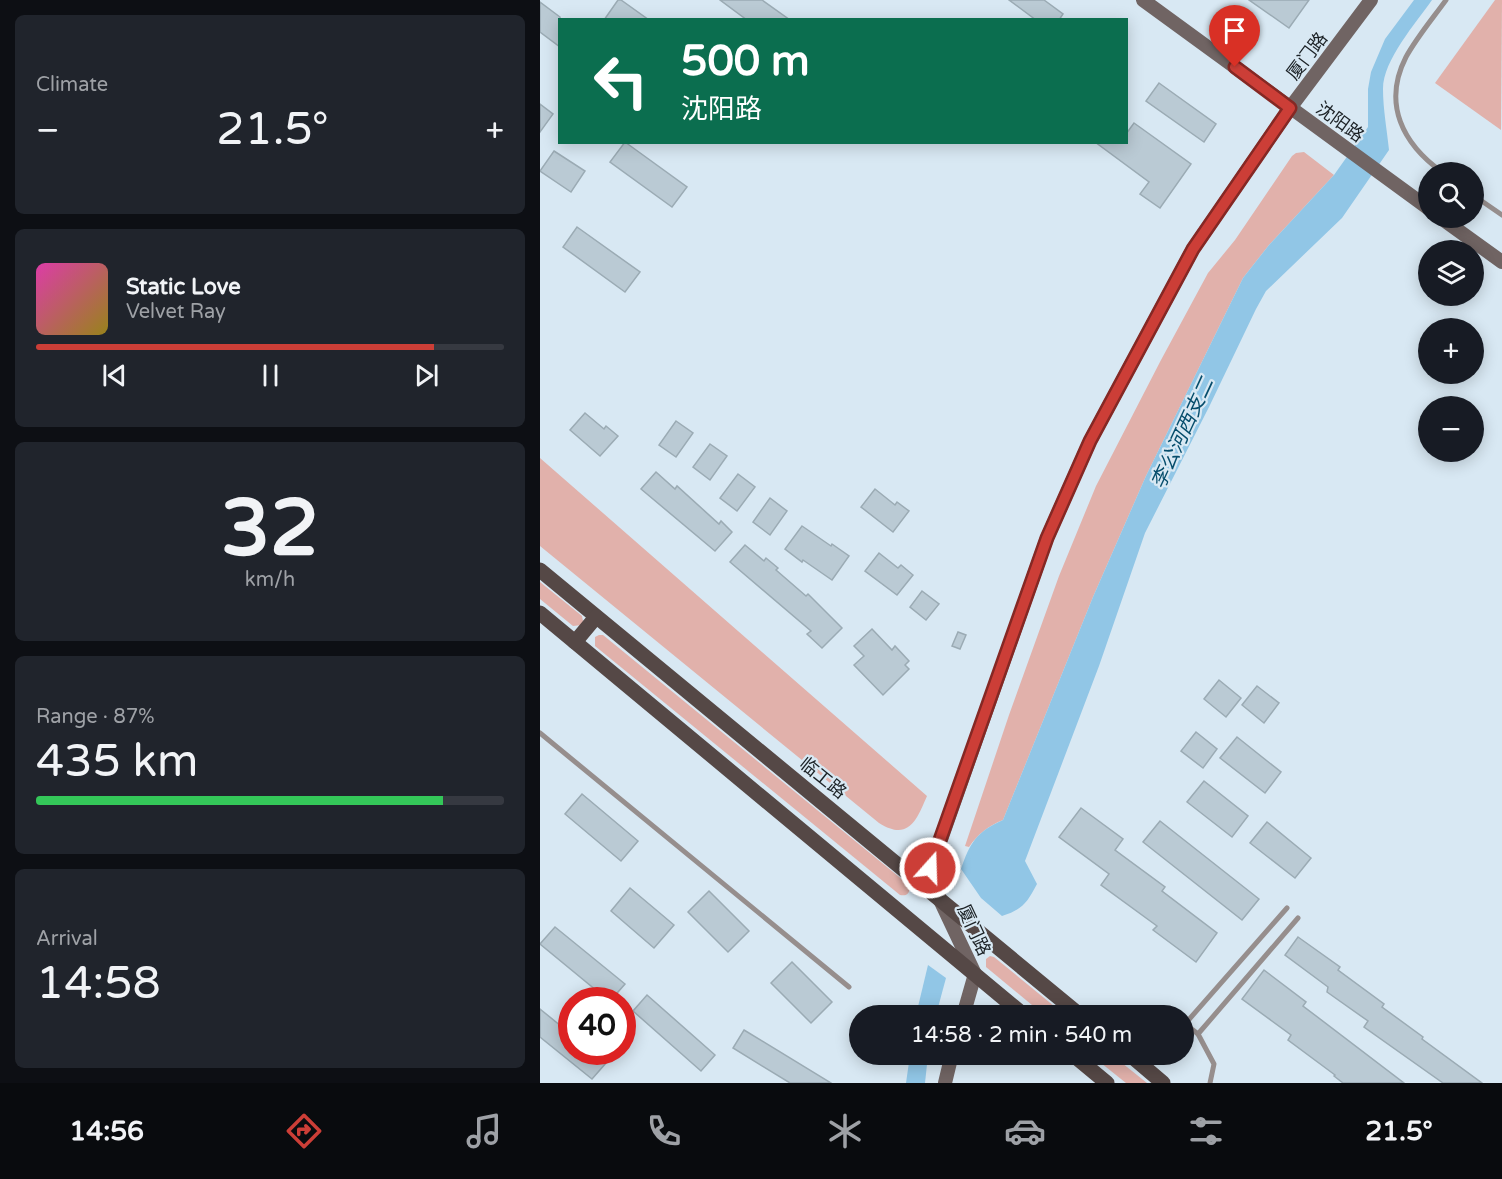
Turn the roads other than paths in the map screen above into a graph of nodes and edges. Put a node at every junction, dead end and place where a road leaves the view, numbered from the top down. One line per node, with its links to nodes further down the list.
1 (1143, 0): 4 (street, 沈阳路)
2 (1371, 0): 4 (street, 厦门路)
3 (1446, 0): 5 (lane)
4 (1290, 108): 6 (street, 沈阳路); 16 (street, 厦门路)
5 (1430, 162)
6 (1418, 201)
7 (1484, 203): 8 (lane)
8 (1502, 215)
9 (1455, 228): 10 (street)
10 (1502, 262)
11 (540, 570): 13 (main road, 临工路)
12 (540, 613): 14 (main road)
13 (596, 617): 14 (main road); 16 (main road, 临工路)
14 (575, 642): 19 (main road)
15 (540, 733): 20 (lane)
16 (940, 900): 19 (street, 厦门路); 23 (main road, 临工路)
17 (1287, 908): 24 (lane)
18 (1298, 918): 26 (lane)
19 (975, 974): 21 (street, 厦门路); 22 (main road)
20 (849, 987)
21 (966, 1005)
22 (1012, 1005)
23 (1068, 1005)
24 (1194, 1013)
25 (1194, 1031): 26 (lane)
26 (1198, 1034): 33 (lane)
27 (949, 1065): 30 (street)
28 (1085, 1065): 31 (main road)
29 (1142, 1065): 32 (main road)
30 (945, 1083)
31 (1107, 1083)
32 (1163, 1083)
33 (1210, 1083)

